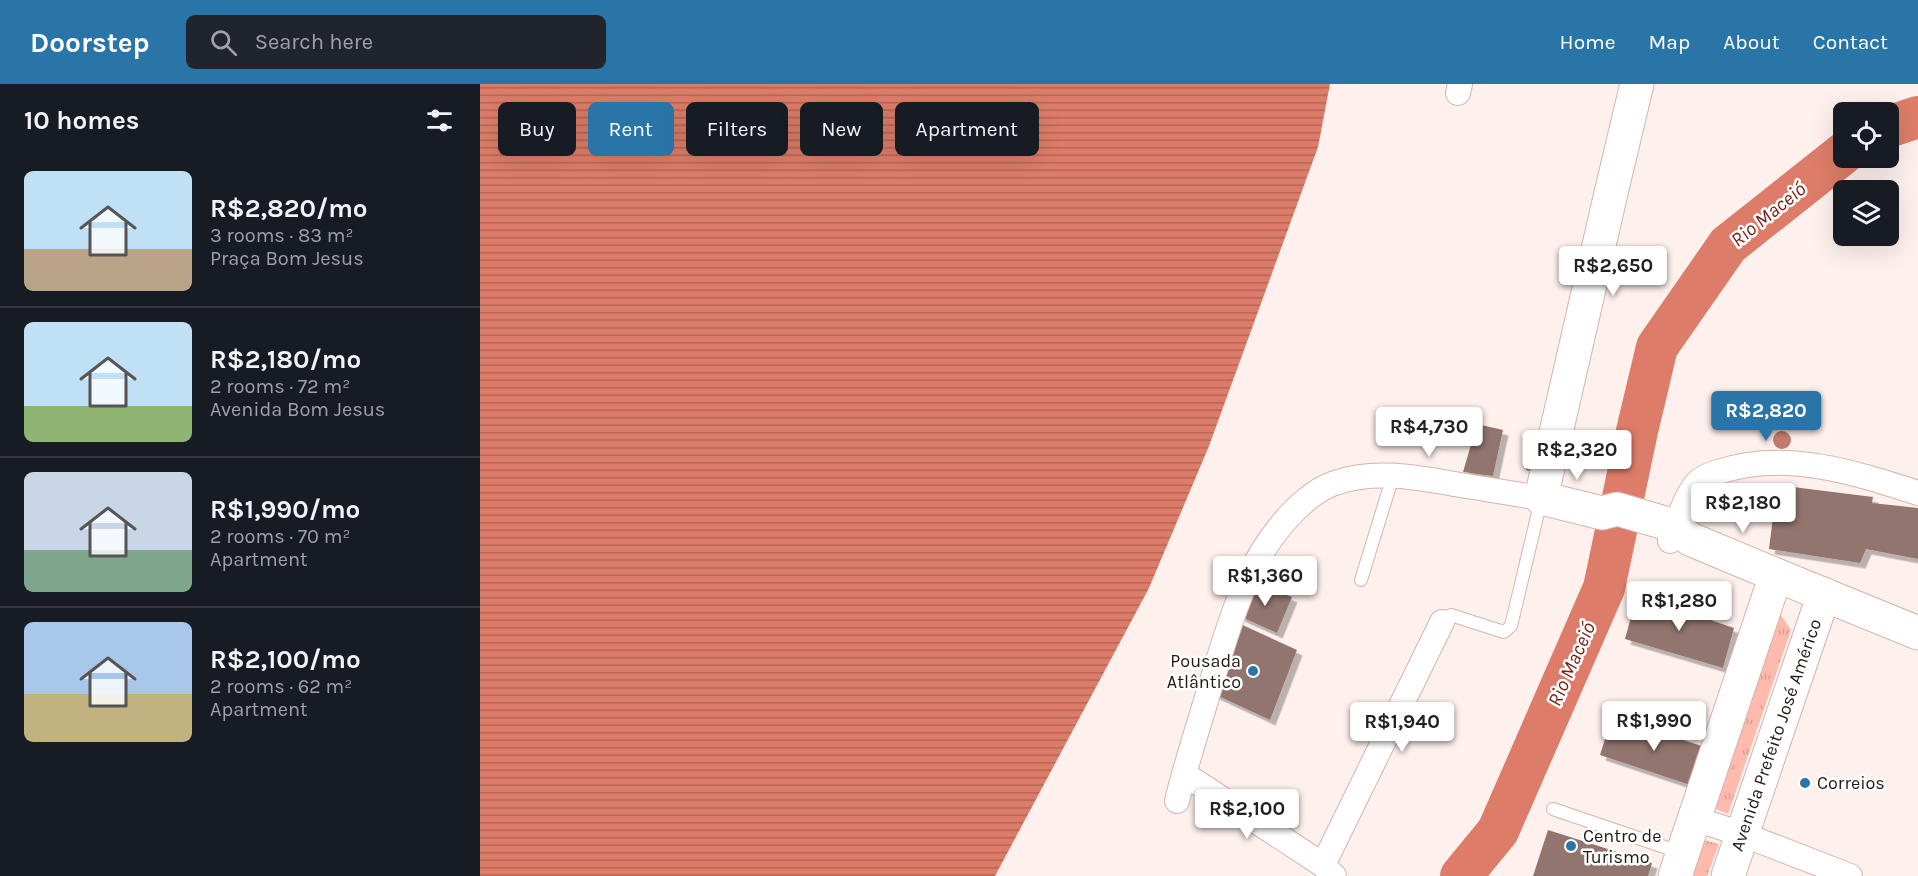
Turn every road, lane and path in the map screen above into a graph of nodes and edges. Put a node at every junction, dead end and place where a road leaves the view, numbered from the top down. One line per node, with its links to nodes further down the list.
1 (1637, 84): 4 (main road)
2 (1393, 476): 4 (street); 7 (lane); 11 (street)
3 (1918, 493): 5 (street)
4 (1541, 498): 5 (main road); 9 (lane)
5 (1672, 534): 6 (main road)
6 (1776, 575): 8 (main road); 14 (main road)
7 (1361, 580)
8 (1824, 594): 10 (main road); 15 (main road, Avenida Prefeito José Américo)
9 (1442, 622): 17 (street)
10 (1918, 633)
11 (1184, 774): 12 (street); 17 (street)
12 (1177, 801)
13 (1553, 809): 16 (lane)
14 (1695, 819): 15 (street); 16 (main road)
15 (1742, 834): 18 (main road, Avenida Prefeito José Américo); 19 (street)
16 (1679, 865)
17 (1329, 871)
18 (1728, 876)
19 (1850, 876)

